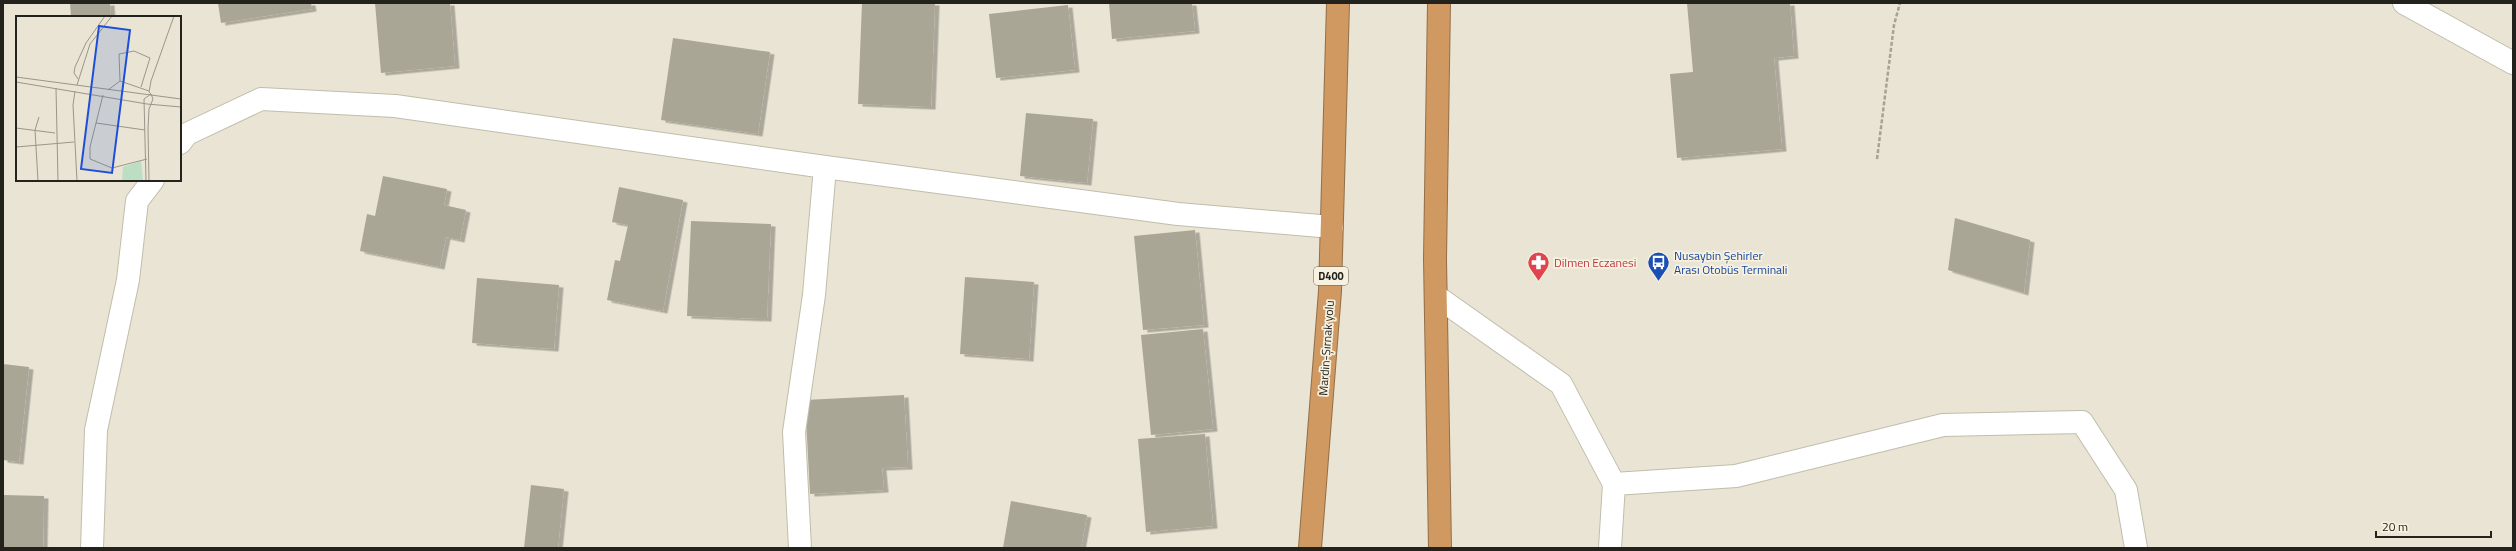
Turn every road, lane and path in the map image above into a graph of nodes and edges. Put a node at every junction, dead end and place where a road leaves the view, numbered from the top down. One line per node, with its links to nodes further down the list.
1 (1338, 3): 10 (highway, Mardin-Şırnak yolu / D400)
2 (1439, 3): 11 (highway)
3 (1900, 3): 7 (path)
4 (2404, 3): 5 (street)
5 (2513, 63)
6 (181, 143): 8 (street)
7 (1877, 159)
8 (825, 167): 10 (street); 14 (street)
9 (152, 181): 13 (street)
10 (1332, 228): 15 (highway, Mardin-Şırnak yolu / D400)
11 (1436, 296): 12 (street); 16 (highway)
12 (1614, 484): 17 (street); 18 (street)
13 (92, 548)
14 (800, 548)
15 (1310, 548)
16 (1440, 548)
17 (1610, 548)
18 (2136, 548)

